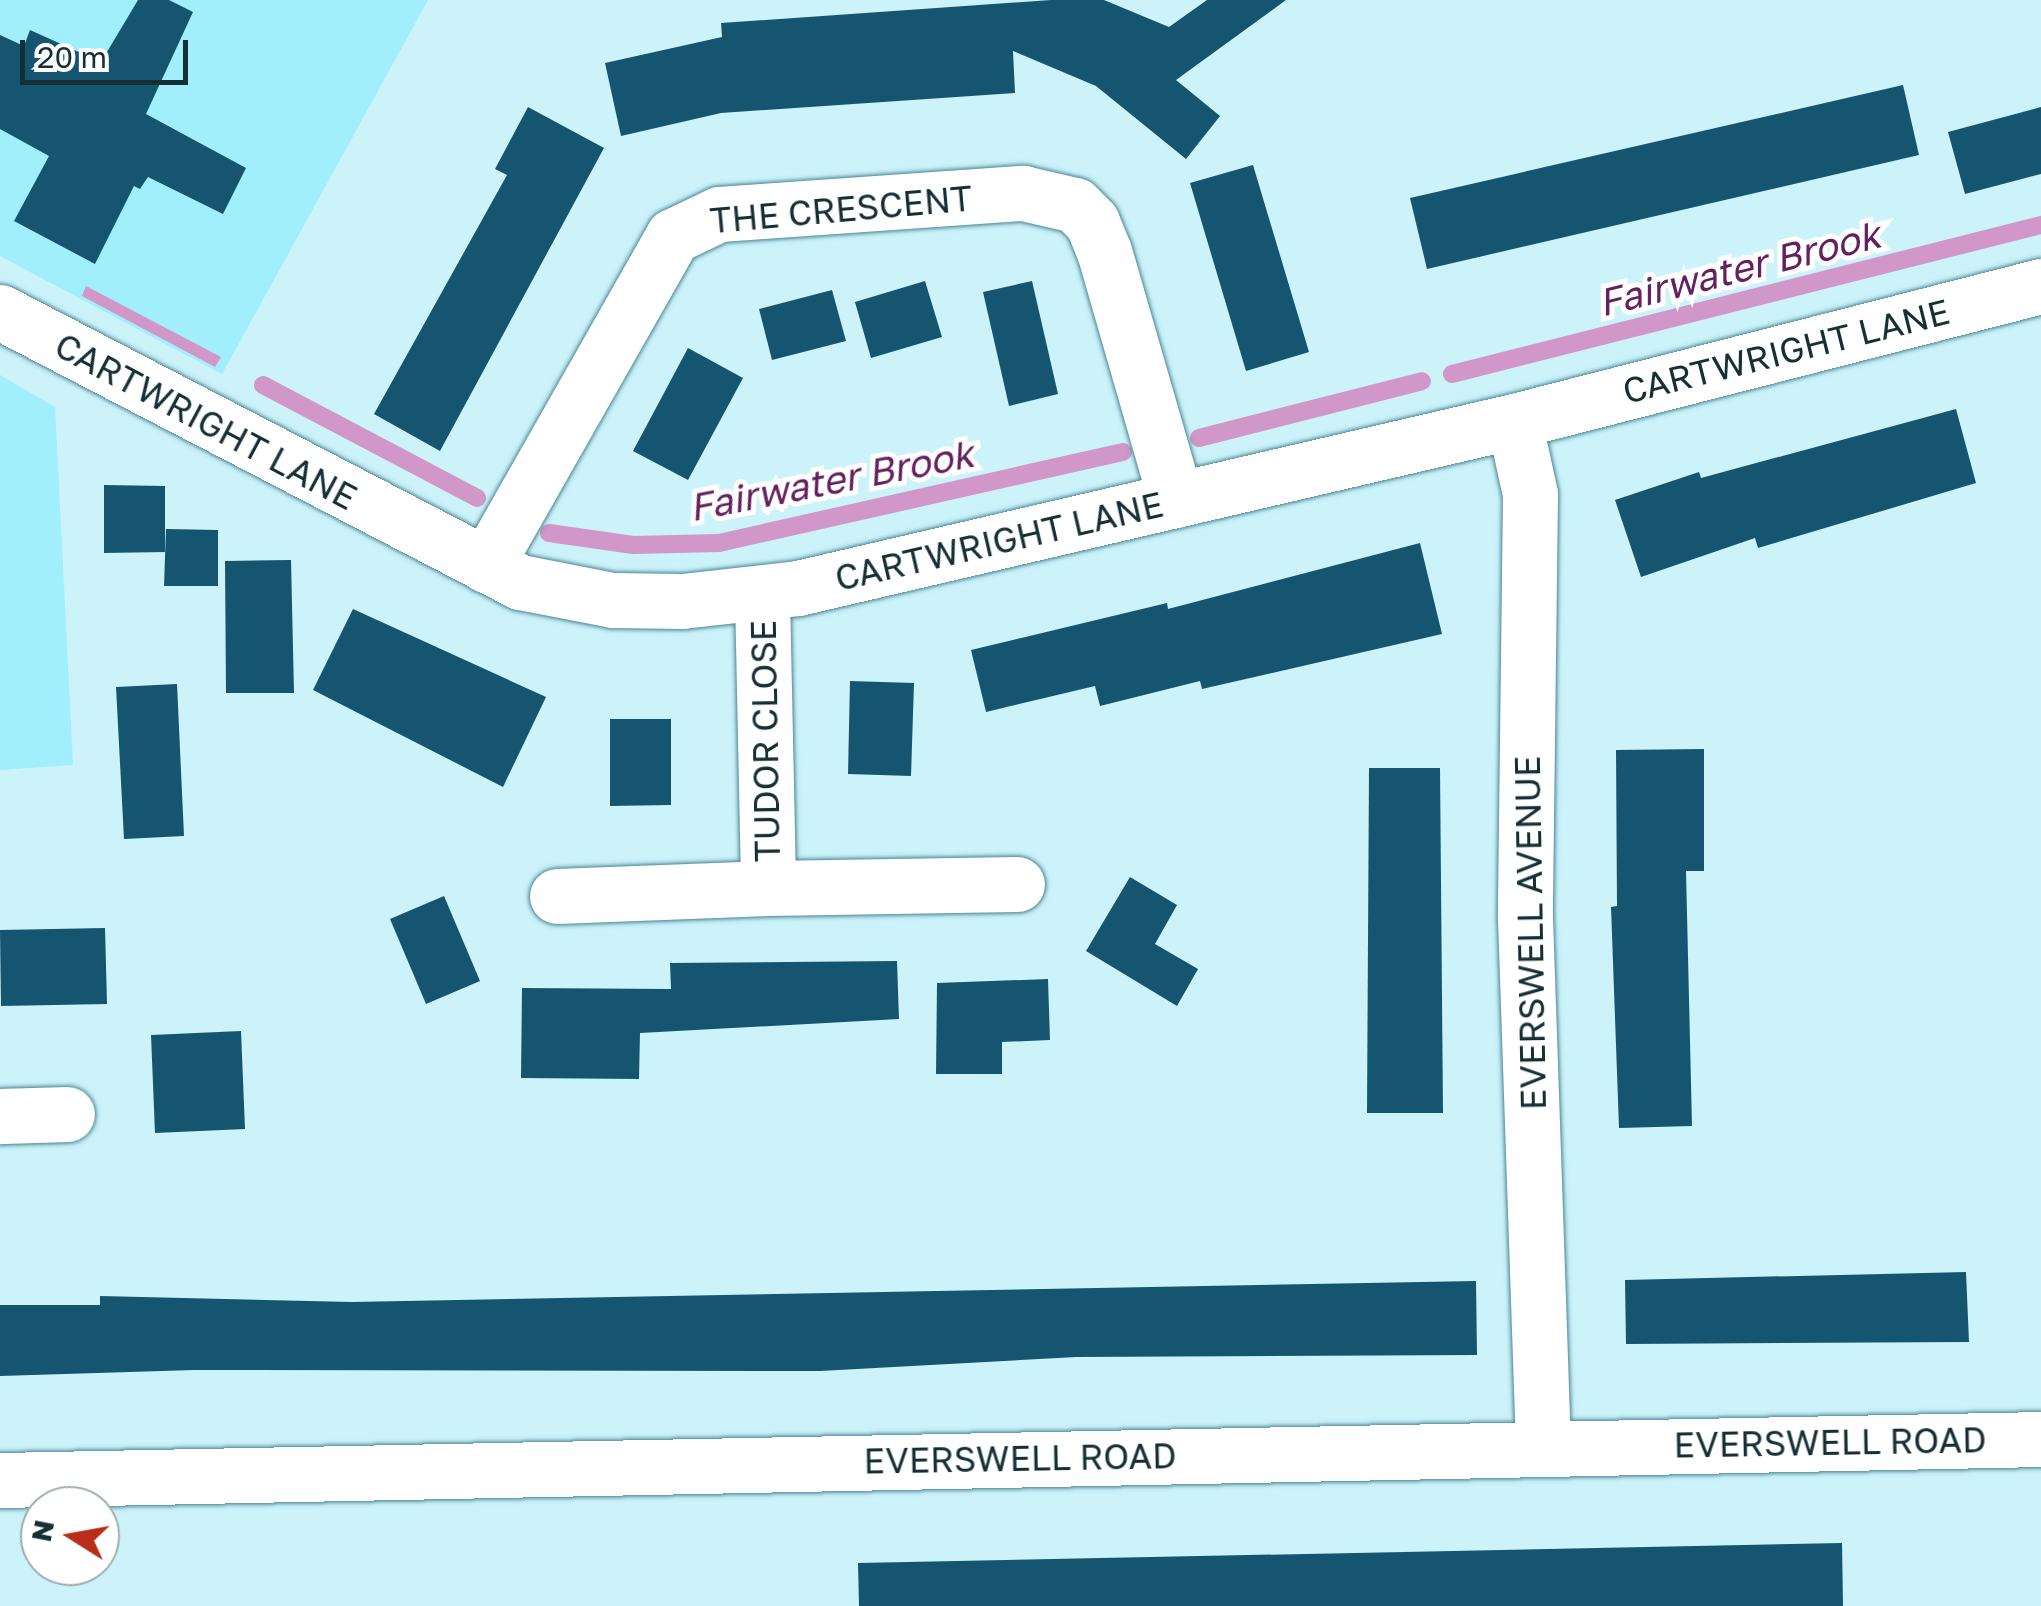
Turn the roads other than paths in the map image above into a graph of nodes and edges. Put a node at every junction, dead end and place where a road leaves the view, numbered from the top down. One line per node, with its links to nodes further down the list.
1 (2041, 286): 3 (street, CARTWRIGHT LANE)
2 (0, 312): 5 (street, CARTWRIGHT LANE)
3 (1514, 421): 4 (street, CARTWRIGHT LANE); 13 (street, EVERSWELL AVENUE)
4 (1176, 500): 5 (street, THE CRESCENT); 6 (street, CARTWRIGHT LANE)
5 (486, 565): 6 (street, CARTWRIGHT LANE)
6 (762, 595): 8 (street, TUDOR CLOSE)
7 (1017, 884): 8 (street, TUDOR CLOSE)
8 (768, 888): 9 (street, TUDOR CLOSE)
9 (556, 896)
10 (68, 1114): 11 (street)
11 (0, 1116)
12 (2041, 1439): 13 (street, EVERSWELL ROAD)
13 (1543, 1446): 14 (street, EVERSWELL ROAD)
14 (0, 1480)

